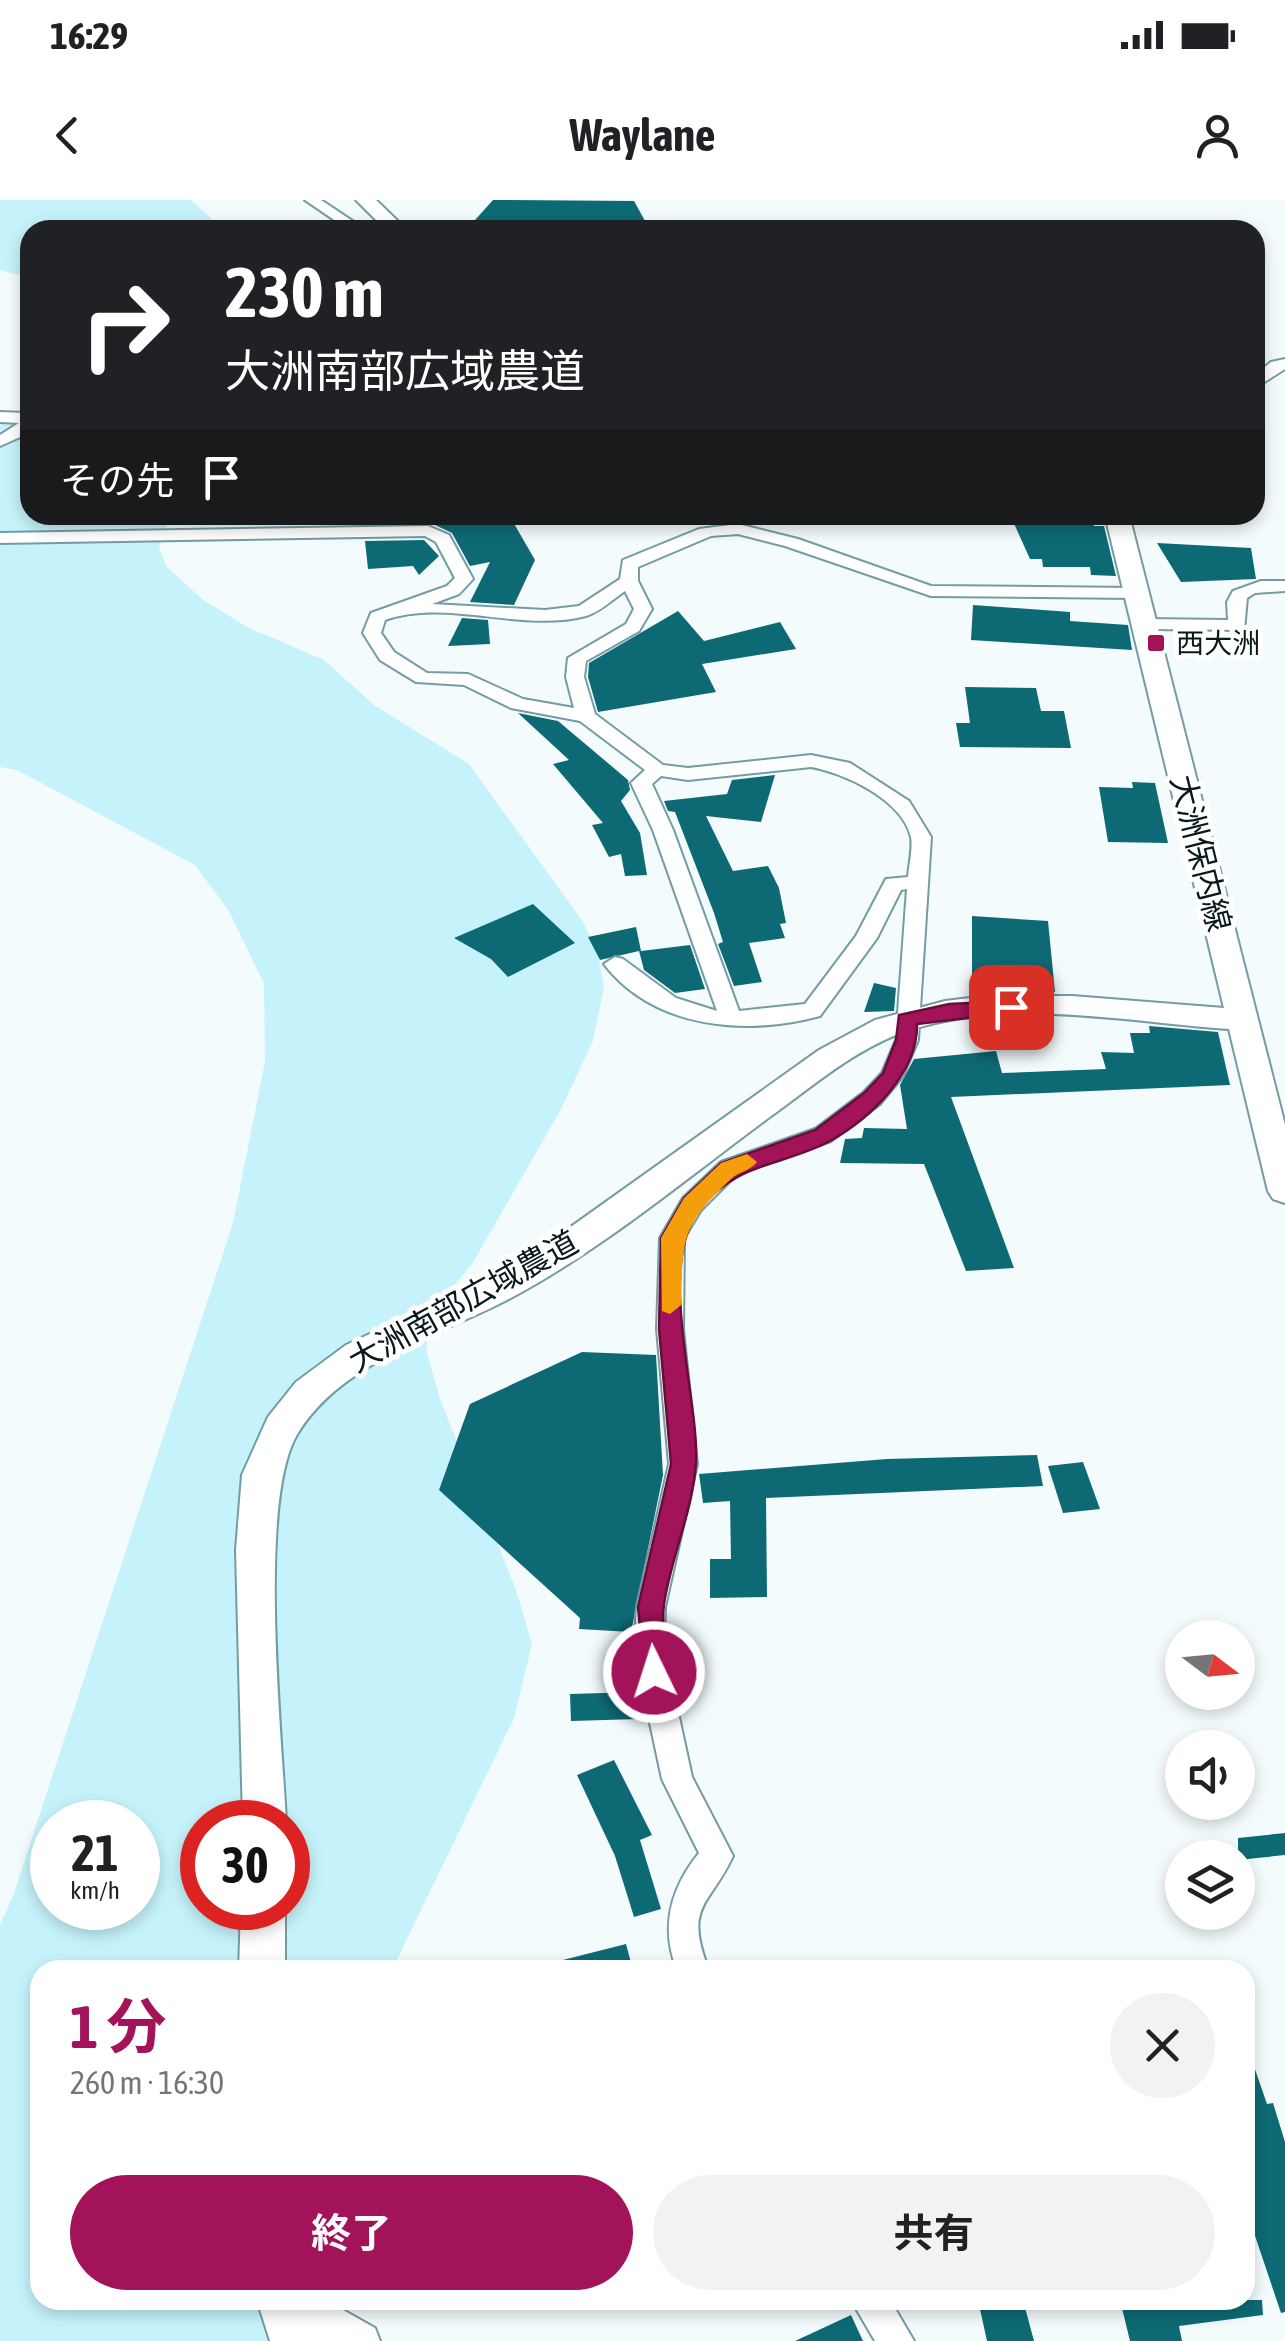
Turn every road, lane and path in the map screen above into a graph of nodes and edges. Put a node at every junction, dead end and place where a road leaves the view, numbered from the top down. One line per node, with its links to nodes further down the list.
1 (312, 200): 3 (street)
2 (365, 200): 4 (street)
3 (343, 220)
4 (386, 220)
5 (1119, 525): 9 (street, 大洲保内線)
6 (0, 538): 10 (street)
7 (629, 581): 9 (street); 10 (street); 12 (street)
8 (1285, 586): 11 (street)
9 (1136, 593): 11 (street, 大洲保内線)
10 (400, 606): 12 (street)
11 (1144, 624): 18 (street, 大洲保内線)
12 (586, 716): 13 (street)
13 (656, 770): 14 (street); 16 (street)
14 (920, 882): 16 (street); 17 (street)
15 (615, 964): 16 (street)
16 (731, 1019)
17 (906, 1020): 18 (street, 大洲南部広域農道); 20 (street, 大洲南部広域農道); 23 (street)
18 (1242, 1020): 19 (street, 大洲保内線)
19 (1285, 1191)
20 (263, 1800)
21 (263, 1930): 22 (street)
22 (262, 1960)
23 (691, 1960)
24 (876, 2310): 27 (street)
25 (289, 2323): 26 (street)
26 (362, 2341)
27 (896, 2341)

